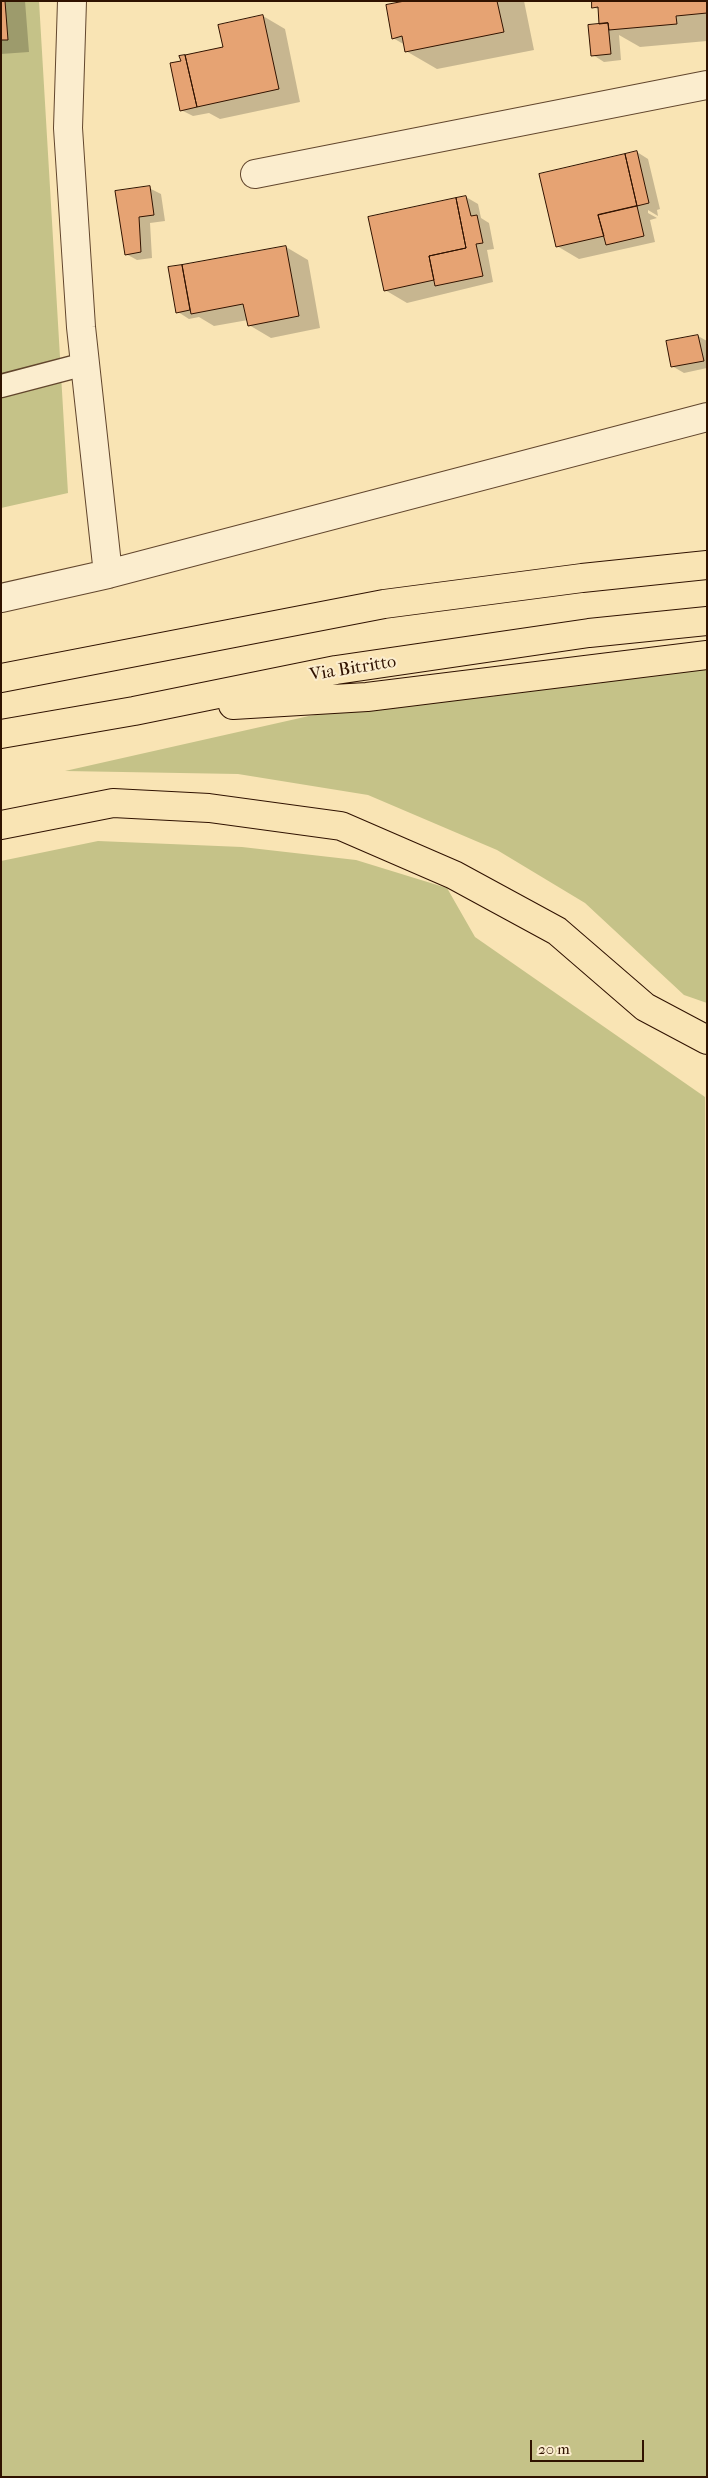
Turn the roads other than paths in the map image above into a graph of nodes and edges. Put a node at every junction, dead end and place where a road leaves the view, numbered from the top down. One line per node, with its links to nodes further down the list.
1 (72, 1): 4 (street)
2 (707, 85): 3 (street)
3 (255, 174)
4 (85, 364): 5 (lane); 8 (street)
5 (1, 386)
6 (707, 417): 8 (street)
7 (707, 565): 12 (highway)
8 (108, 574): 9 (street)
9 (1, 598)
10 (707, 621): 13 (highway, Via Bitritto)
11 (707, 654): 13 (highway)
12 (1, 678)
13 (134, 711): 14 (highway, Via Bitritto)
14 (1, 734)
15 (1, 824): 16 (highway)
16 (707, 1040)

